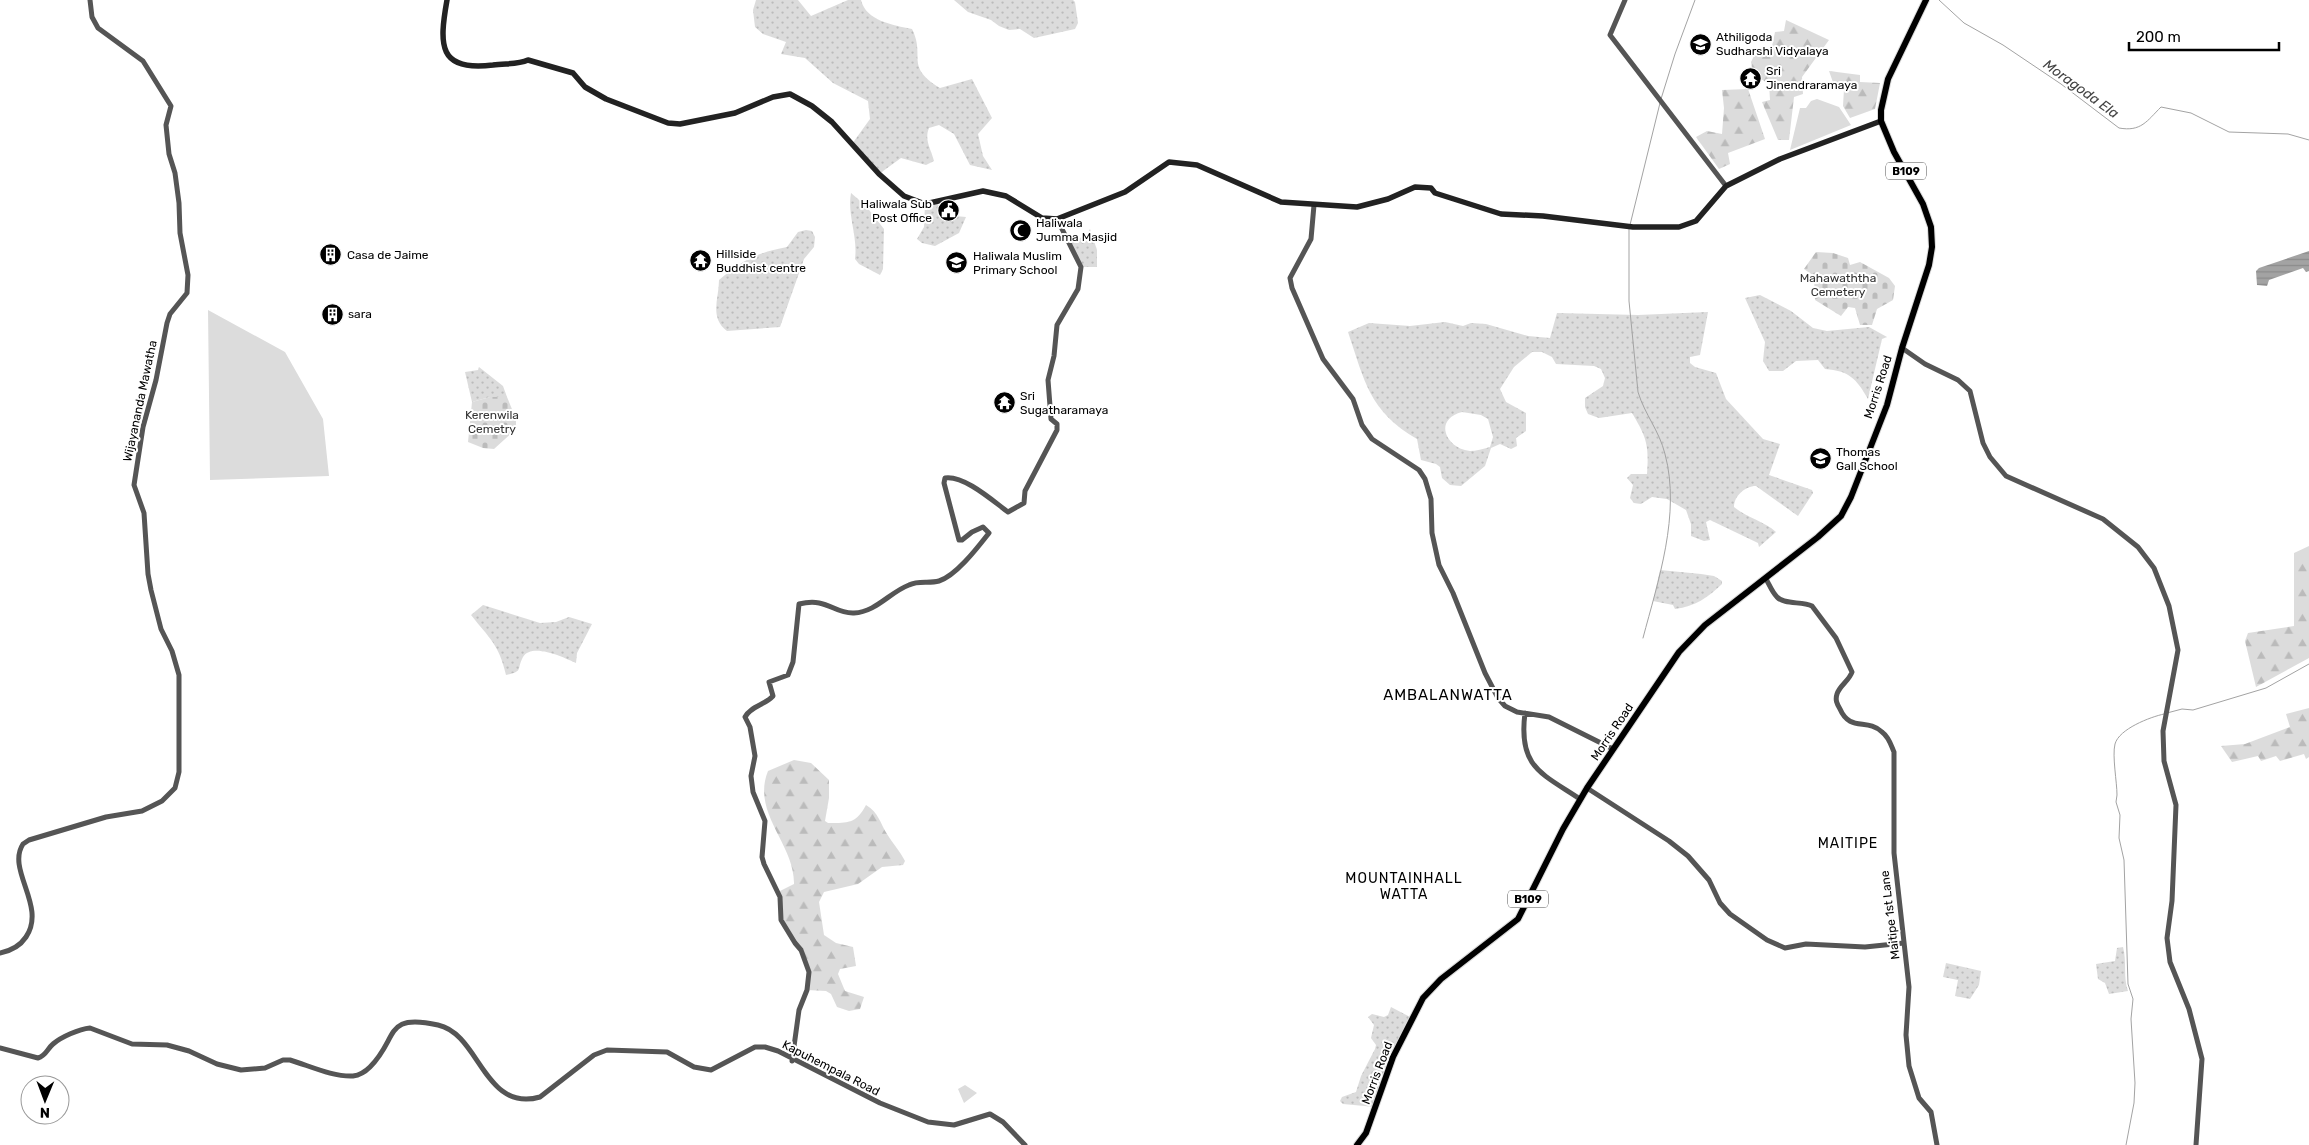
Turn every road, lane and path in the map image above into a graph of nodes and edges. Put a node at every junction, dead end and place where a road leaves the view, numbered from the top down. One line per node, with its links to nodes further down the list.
1 (90, 0): 16 (street, Wijayananda Mawatha)
2 (447, 0): 8 (main road)
3 (1625, 0): 6 (street)
4 (1926, 0): 5 (main road, B109)
5 (1881, 121): 6 (main road); 9 (main road, B109)
6 (1726, 186): 7 (main road)
7 (1314, 205): 8 (main road); 11 (street)
8 (1057, 220): 18 (street)
9 (1902, 348): 10 (main road, Morris Road / B109); 22 (street)
10 (1766, 579): 12 (main road, Morris Road / B109); 15 (street, Maitipe 1st Lane)
11 (1525, 713): 12 (street); 14 (street)
12 (1614, 749): 13 (main road, Morris Road / B109)
13 (1587, 788): 14 (main road, Morris Road / B109); 15 (street)
14 (1580, 799): 20 (main road, Morris Road / B109)
15 (1904, 943): 21 (street, Maitipe 1st Lane)
16 (0, 953)
17 (0, 1048): 18 (street, Kapuhempala Road)
18 (792, 1060): 19 (street, Kapuhempala Road)
19 (1025, 1145)
20 (1356, 1145)
21 (1937, 1145)
22 (2196, 1145)

